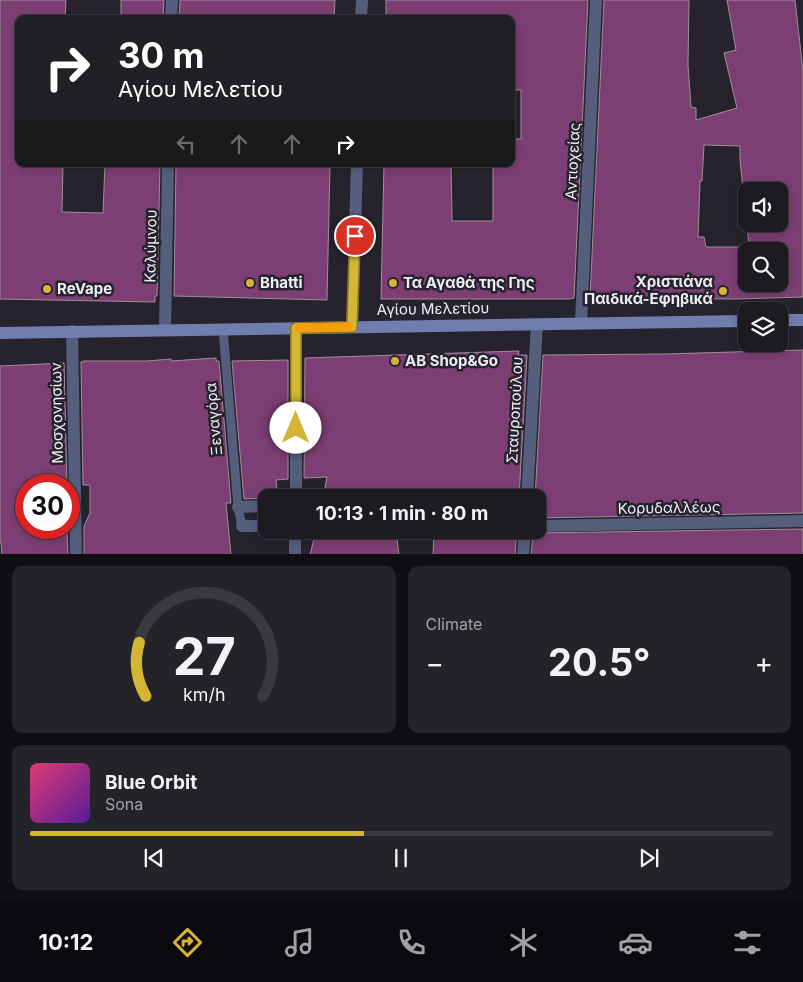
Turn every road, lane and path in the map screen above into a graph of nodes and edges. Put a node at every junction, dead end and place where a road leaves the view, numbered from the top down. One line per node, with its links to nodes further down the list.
1 (172, 0): 4 (street)
2 (362, 0): 5 (street)
3 (596, 0): 11 (street, Αντιοχείας)
4 (171, 15)
5 (361, 15)
6 (168, 167): 16 (street, Καλύμνου)
7 (357, 167): 13 (street)
8 (788, 320): 9 (main road)
9 (803, 320)
10 (738, 321): 11 (main road, Αγίου Μελετίου)
11 (581, 323): 12 (main road, Αγίου Μελετίου)
12 (536, 324): 13 (main road, Αγίου Μελετίου); 20 (street, Σταυροπούλου)
13 (352, 327): 14 (main road, Αγίου Μελετίου)
14 (296, 328): 15 (main road, Αγίου Μελετίου); 19 (street)
15 (223, 329): 16 (main road, Αγίου Μελετίου); 22 (lane, Ξεναγόρα)
16 (165, 330): 18 (main road, Αγίου Μελετίου)
17 (0, 332): 18 (main road, Αγίου Μελετίου)
18 (72, 332): 29 (street, Μοσχονησίων)
19 (296, 489)
20 (527, 489)
21 (258, 506): 22 (street)
22 (238, 507): 24 (lane, Ξεναγόρα)
23 (803, 521): 26 (street, Κορυδαλλέως)
24 (242, 526): 25 (street, Ξεναγόρα)
25 (258, 526)
26 (546, 526)
27 (295, 539): 30 (street)
28 (524, 539): 31 (street)
29 (76, 554)
30 (295, 554)
31 (523, 554)

